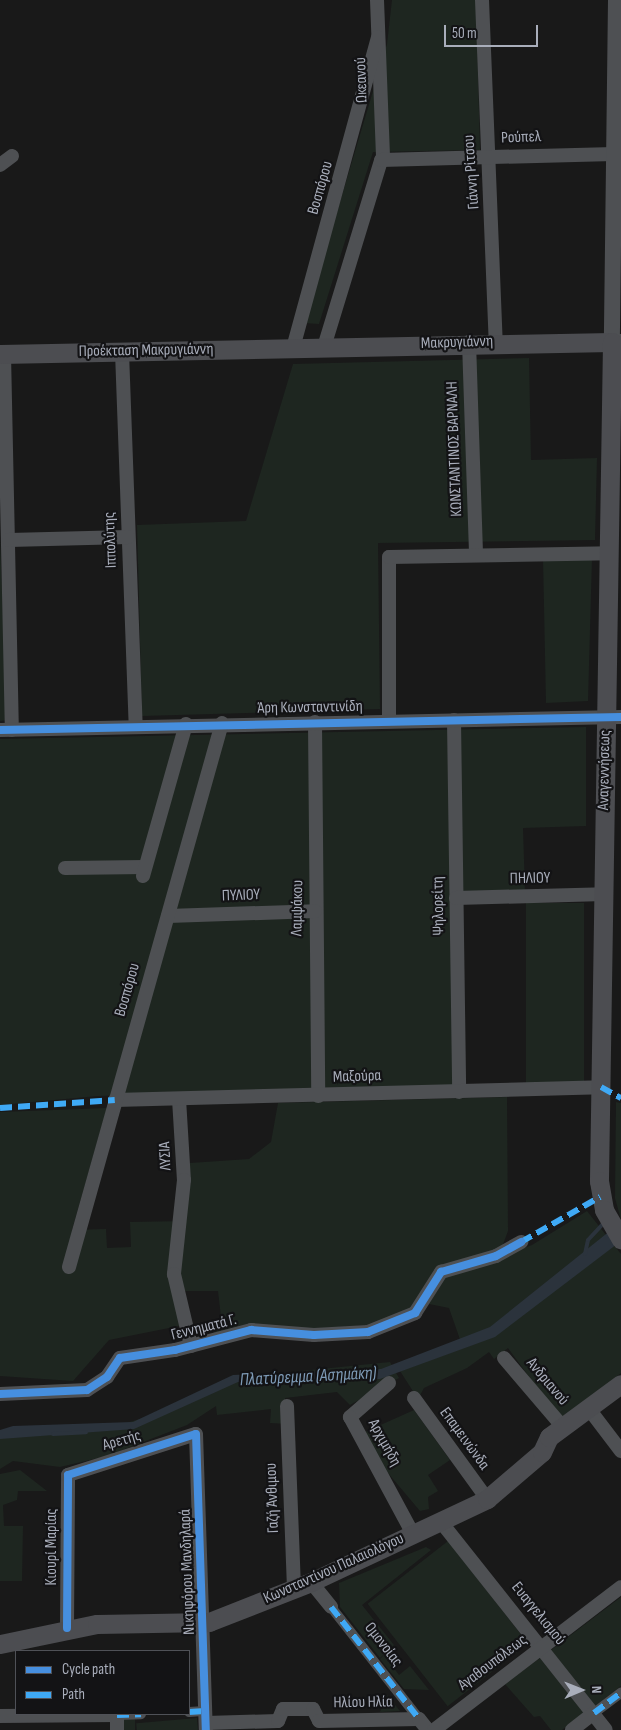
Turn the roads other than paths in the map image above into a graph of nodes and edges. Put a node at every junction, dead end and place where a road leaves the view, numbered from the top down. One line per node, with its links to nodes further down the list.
1 (377, 0): 4 (street, Ωκεανού)
2 (482, 0): 6 (street, Γιάννη Ρίτσου)
3 (616, 0): 5 (street, Αναγεννήσεως)
4 (378, 37): 7 (street, Ωκεανού); 12 (street, Βοσπόρου)
5 (614, 154): 6 (street, Ρούπελ); 10 (street, Αναγεννήσεως)
6 (488, 156): 7 (street, Ρούπελ); 9 (street, Γιάννη Ρίτσου)
7 (379, 164): 11 (street)
8 (469, 342): 9 (main road, Μακρυγιάννη); 11 (main road, Μακρυγιάννη); 18 (street, ΚΩΝΣΤΑΝΤΙΝΟΣ ΒΑΡΝΑΛΗ)
9 (496, 342): 10 (main road, Μακρυγιάννη)
10 (617, 342): 17 (main road, Αναγεννήσεως)
11 (324, 347): 12 (main road, Μακρυγιάννη)
12 (293, 348): 13 (main road, Προέκταση Μακρυγιάννη)
13 (122, 352): 14 (main road, Προέκταση Μακρυγιάννη); 16 (street, Ιππολύτης)
14 (2, 354): 15 (street)
15 (6, 536): 16 (street); 26 (street)
16 (128, 537): 25 (street, Ιππολύτης)
17 (610, 553): 18 (street); 19 (main road, Αναγεννήσεως)
18 (476, 554): 20 (street)
19 (613, 717): 21 (street, Άρη Κωνσταντινίδη); 28 (main road, Αναγεννήσεως)
20 (389, 720): 21 (street, Άρη Κωνσταντινίδη); 22 (street, Άρη Κωνσταντινίδη)
21 (454, 720): 29 (street, Ψηλορείτη)
22 (315, 722): 23 (street, Άρη Κωνσταντινίδη); 30 (street, Λαμψάκου)
23 (222, 723): 24 (street, Άρη Κωνσταντινίδη); 31 (street, Βοσπόρου)
24 (186, 724): 25 (street, Άρη Κωνσταντινίδη); 27 (street)
25 (136, 727): 26 (street, Άρη Κωνσταντινίδη)
26 (6, 730)
27 (65, 868)
28 (604, 894): 29 (street, ΠΗΛΙΟΥ); 32 (main road, Αναγεννήσεως)
29 (456, 898): 33 (street, Ψηλορείτη)
30 (315, 911): 31 (street, ΠΥΛΙΟΥ); 34 (street, Λαμψάκου)
31 (168, 916): 36 (street, Βοσπόρου)
32 (601, 1087): 33 (street, Μαξούρα); 37 (main road, Αναγεννήσεως)
33 (459, 1092): 34 (street, Μαξούρα)
34 (318, 1096): 35 (street, Μαξούρα)
35 (179, 1099): 36 (street, Μαξούρα); 40 (street, ΛΥΣΙΑ)
36 (115, 1100): 39 (street, Βοσπόρου)
37 (621, 1240)
38 (521, 1242): 40 (street, Γεννηματά Γ.)
39 (69, 1267)
40 (191, 1346): 44 (street, Γεννηματά Γ.)
41 (504, 1358): 48 (street, Ανδριανού)
42 (389, 1383): 54 (street, Αρχιμήδη)
43 (621, 1384): 47 (main road, Κωνσταντίνου Παλαιολόγου)
44 (0, 1394)
45 (414, 1398): 52 (street, Επαμεινώνδα)
46 (287, 1406): 55 (street, Γαζή Άνθιμου)
47 (589, 1409): 48 (main road, Κωνσταντίνου Παλαιολόγου); 50 (street)
48 (563, 1428): 52 (main road, Κωνσταντίνου Παλαιολόγου)
49 (177, 1438): 51 (street, Αρετής); 58 (street, Νικηφόρου Μανδηλαρά)
50 (621, 1450)
51 (75, 1469): 59 (street, Κιουρί Μαρίας)
52 (487, 1499): 53 (main road, Κωνσταντίνου Παλαιολόγου)
53 (441, 1522): 54 (main road, Κωνσταντίνου Παλαιολόγου); 61 (street, Ευαγγελισμού)
54 (413, 1534): 55 (main road, Κωνσταντίνου Παλαιολόγου)
55 (302, 1586): 57 (street, Ομονοίας); 58 (main road, Κωνσταντίνου Παλαιολόγου)
56 (621, 1588): 61 (street, Αγαθουπόλεως)
57 (331, 1607): 68 (street, Ομονοίας)
58 (203, 1623): 59 (main road, Κωνσταντίνου Παλαιολόγου); 67 (street, Νικηφόρου Μανδηλαρά)
59 (67, 1628): 60 (main road, Κωνσταντίνου Παλαιολόγου)
60 (0, 1644)
61 (543, 1647): 64 (street, Ευαγγελισμού); 70 (street, Αγαθουπόλεως)
62 (621, 1693): 64 (street)
63 (190, 1713): 67 (street, Ηλίου Ηλία)
64 (594, 1713): 71 (street); 72 (street, Ευαγγελισμού)
65 (117, 1715): 66 (street); 69 (street)
66 (0, 1716)
67 (205, 1721): 68 (street, Ηλίου Ηλία)
68 (424, 1725)
69 (117, 1730)
70 (434, 1730)
71 (572, 1730)
72 (606, 1730)

